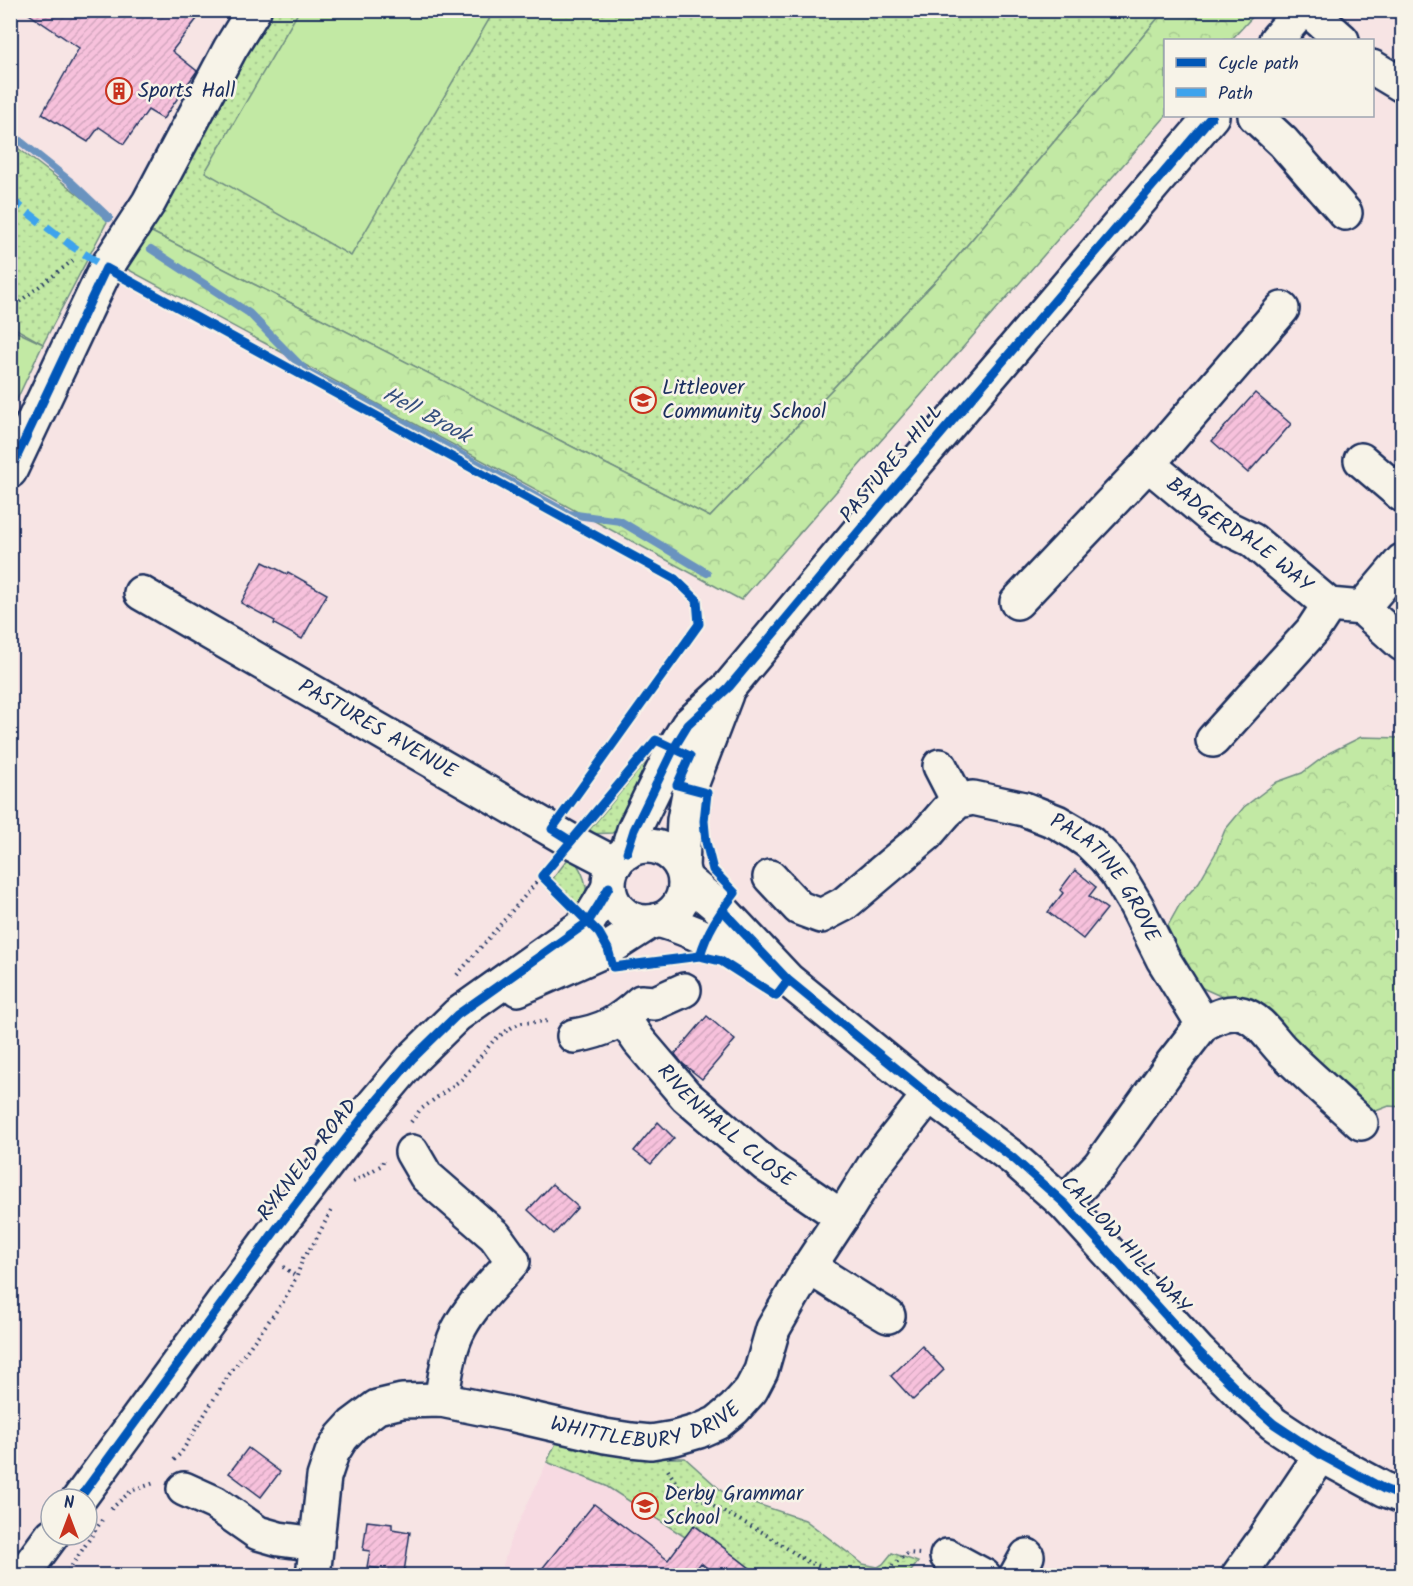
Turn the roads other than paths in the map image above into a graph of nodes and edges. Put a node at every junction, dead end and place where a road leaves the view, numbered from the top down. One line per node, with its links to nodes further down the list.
1 (254, 10): 14 (street)
2 (1302, 10): 4 (street)
3 (1308, 10): 5 (street)
4 (1277, 39)
5 (1341, 39)
6 (1374, 69): 7 (street)
7 (1402, 85)
8 (1211, 117): 22 (street, PASTURES HILL)
9 (1256, 117): 10 (street)
10 (1345, 213)
11 (1282, 309): 13 (street, BADGERDALE WAY)
12 (1362, 460): 15 (street)
13 (1148, 464): 18 (street, BADGERDALE WAY); 20 (street, BADGERDALE WAY)
14 (10, 471)
15 (1401, 494)
16 (1402, 561): 19 (street)
17 (141, 593): 26 (street, PASTURES AVENUE)
18 (1017, 602)
19 (1362, 608): 20 (street, BADGERDALE WAY); 21 (street)
20 (1321, 618): 23 (street)
21 (1402, 644)
22 (729, 687): 26 (street, PASTURES HILL); 27 (street, PASTURES HILL)
23 (1213, 740)
24 (940, 766): 25 (street)
25 (958, 801): 28 (street); 33 (street, PALATINE GROVE)
26 (617, 867): 27 (street); 29 (street); 32 (street, RYKNELD ROAD)
27 (683, 874): 29 (street); 30 (street, CALLOW HILL WAY)
28 (770, 877)
29 (654, 921): 30 (street, CALLOW HILL WAY); 32 (street, RYKNELD ROAD)
30 (788, 980): 34 (street, CALLOW HILL WAY)
31 (684, 990): 38 (street, RIVENHALL CLOSE)
32 (457, 1015): 44 (street, RYKNELD ROAD)
33 (1203, 1024): 35 (street); 37 (street)
34 (929, 1095): 37 (street, CALLOW HILL WAY); 38 (street, WHITTLEBURY DRIVE)
35 (1361, 1123)
36 (403, 1143): 41 (street)
37 (1064, 1203): 42 (street, CALLOW HILL WAY)
38 (842, 1217): 39 (street, WHITTLEBURY DRIVE)
39 (809, 1267): 40 (street); 41 (street, WHITTLEBURY DRIVE)
40 (888, 1316)
41 (441, 1400): 48 (street, WHITTLEBURY DRIVE)
42 (1321, 1455): 45 (street, CALLOW HILL WAY); 51 (street)
43 (173, 1480): 48 (street)
44 (88, 1487)
45 (1402, 1496)
46 (43, 1547): 49 (street)
47 (947, 1556): 50 (street)
48 (315, 1560)
49 (22, 1575)
50 (984, 1575)
51 (1238, 1575)

